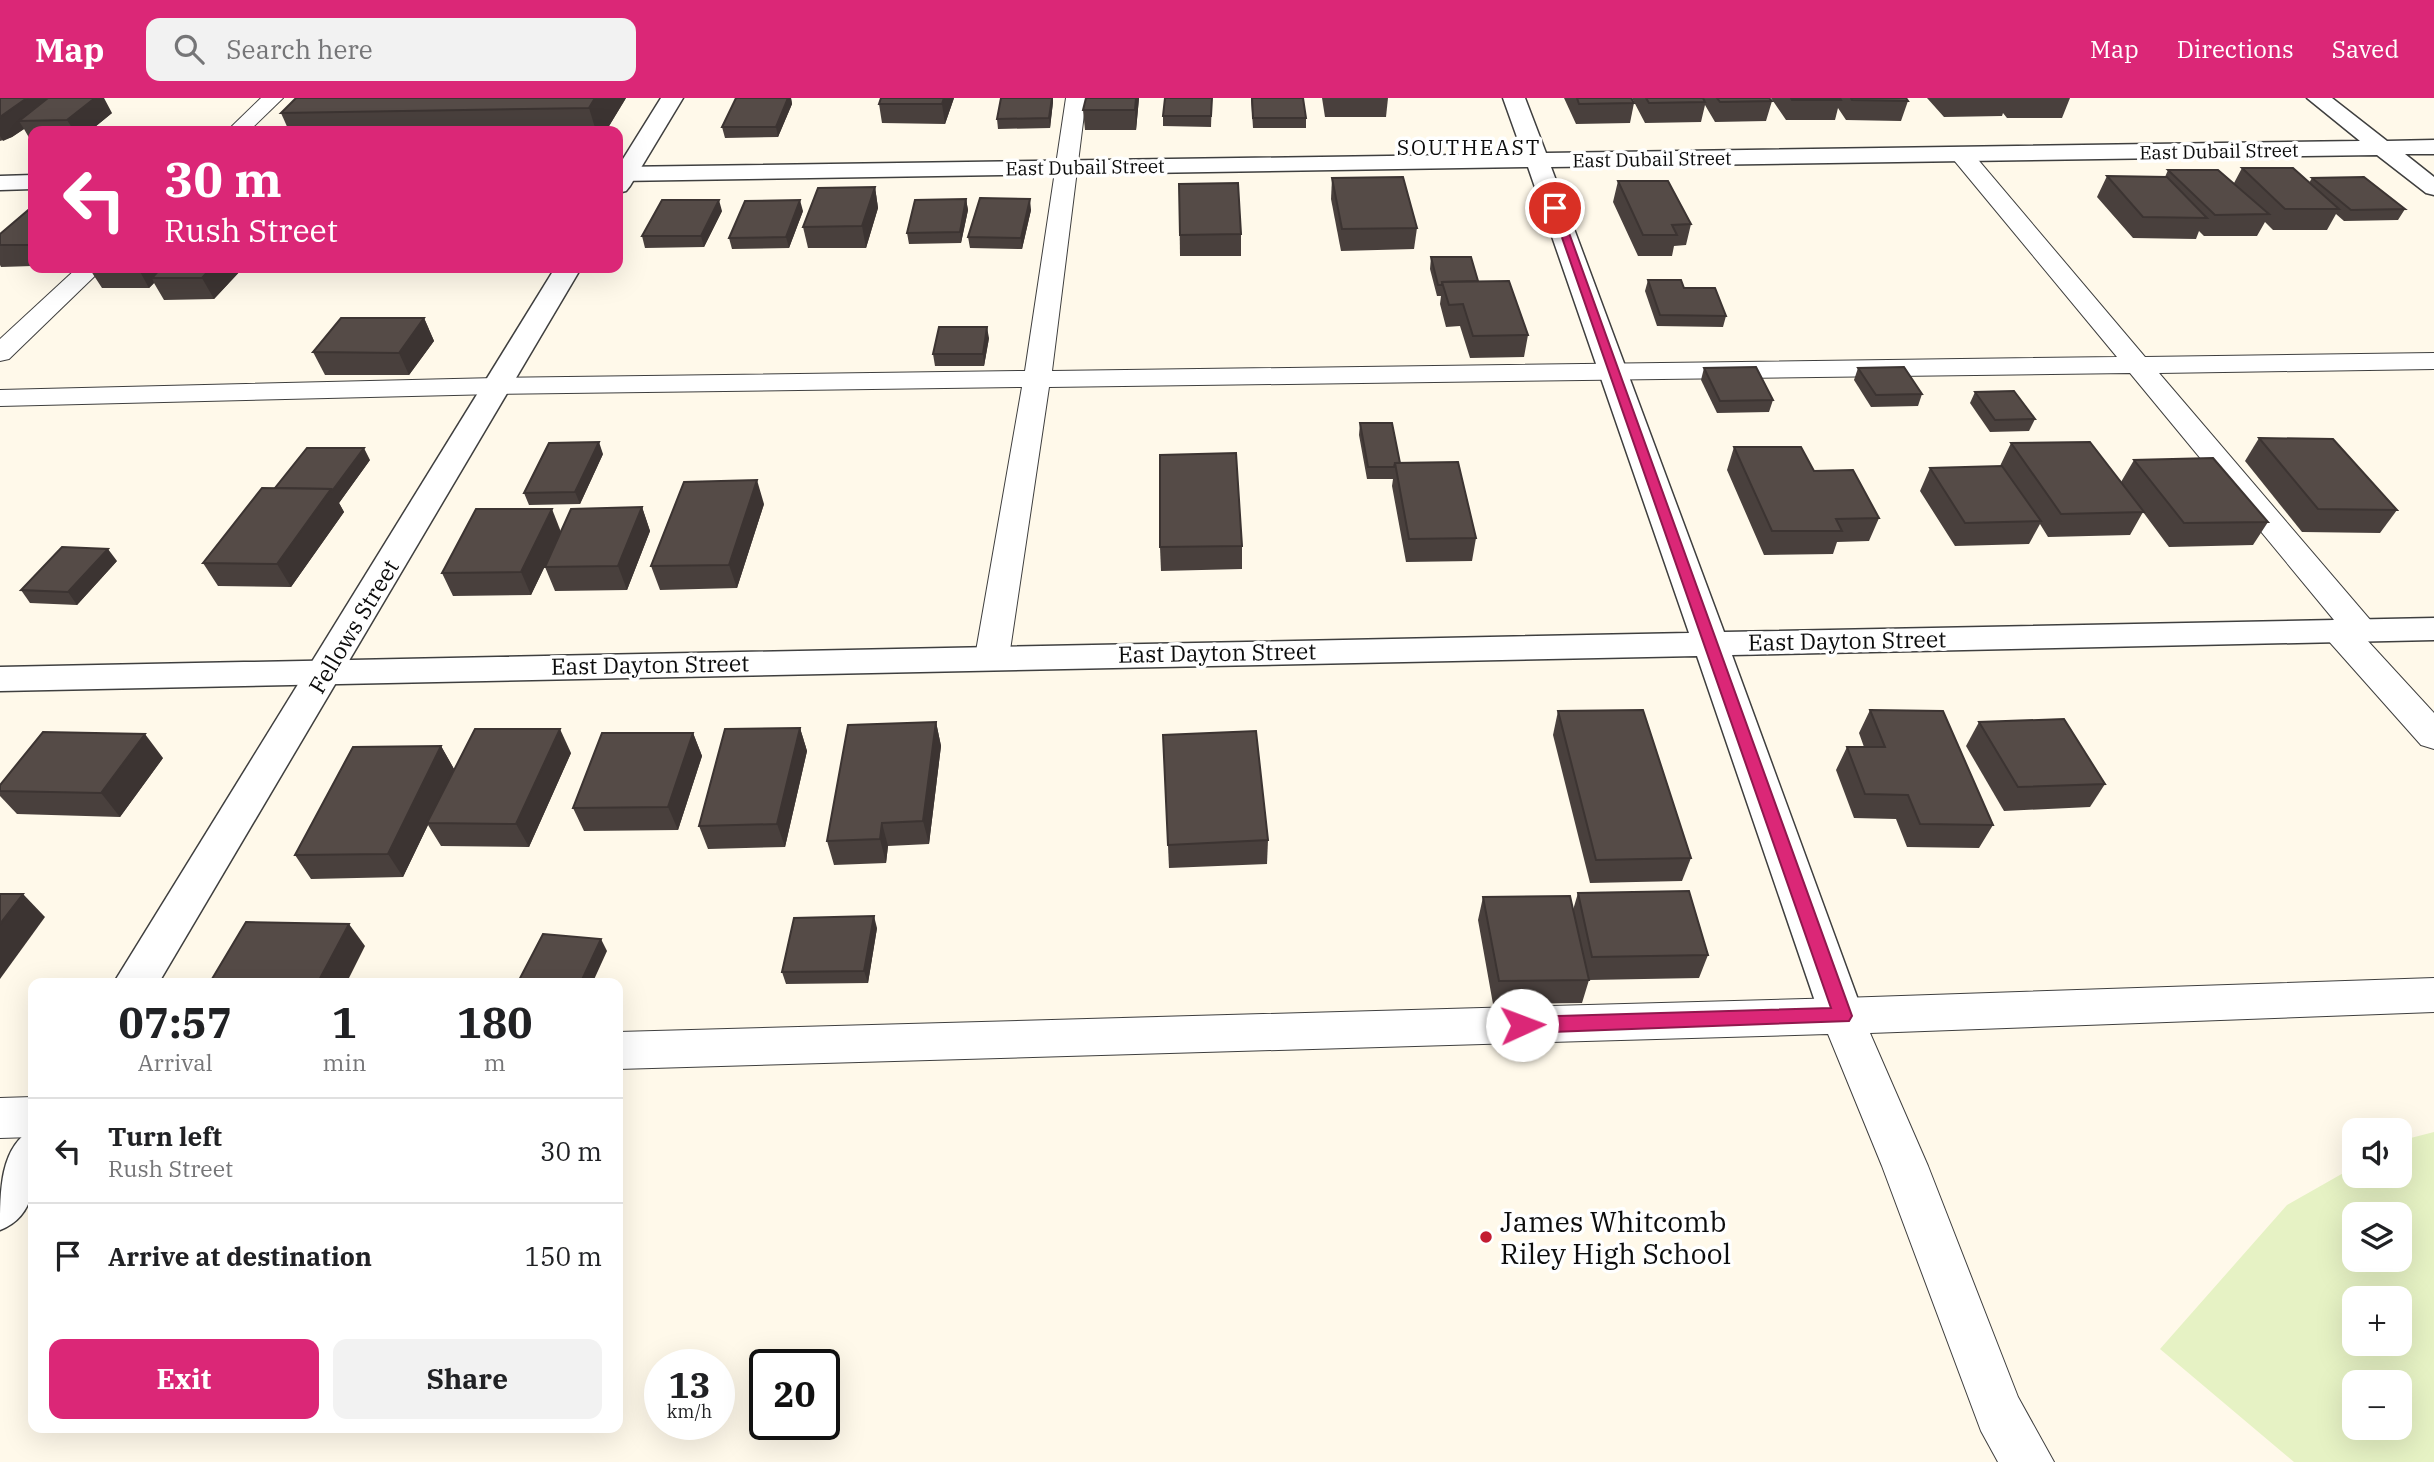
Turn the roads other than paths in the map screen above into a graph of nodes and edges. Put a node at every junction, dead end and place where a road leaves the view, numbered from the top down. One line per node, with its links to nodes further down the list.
1 (273, 98): 6 (lane)
2 (672, 98): 12 (street)
3 (1076, 98): 11 (lane)
4 (1514, 98): 10 (street)
5 (2318, 98): 7 (street)
6 (242, 126)
7 (2383, 148): 8 (street, East Dubail Street); 9 (street, East Dubail Street); 16 (street)
8 (2434, 148)
9 (1961, 154): 10 (street, East Dubail Street); 21 (lane)
10 (1537, 160): 11 (street, East Dubail Street); 22 (street)
11 (1066, 167): 13 (street, East Dubail Street); 23 (lane)
12 (623, 173)
13 (623, 178)
14 (28, 182): 15 (street)
15 (0, 183)
16 (2434, 188)
17 (86, 273): 19 (lane)
18 (565, 273): 24 (street, Fellows Street)
19 (0, 353)
20 (2434, 361): 21 (lane)
21 (2137, 364): 22 (lane); 27 (lane)
22 (1615, 374): 23 (lane); 28 (street)
23 (1037, 379): 24 (lane); 29 (lane)
24 (496, 386): 25 (lane); 30 (street, Fellows Street)
25 (0, 398)
26 (2434, 629): 27 (street, East Dayton Street)
27 (2349, 630): 28 (street, East Dayton Street); 32 (lane)
28 (1709, 643): 29 (street, East Dayton Street); 35 (street)
29 (992, 657): 30 (street, East Dayton Street)
30 (326, 671): 31 (street, East Dayton Street); 33 (street, Fellows Street)
31 (0, 679)
32 (2434, 736)
33 (139, 978)
34 (2434, 995): 35 (lane)
35 (1842, 1016): 36 (lane); 41 (lane)
36 (623, 1051)
37 (28, 1117): 38 (lane)
38 (0, 1118)
39 (28, 1159): 40 (street)
40 (0, 1207)
41 (2028, 1462)

